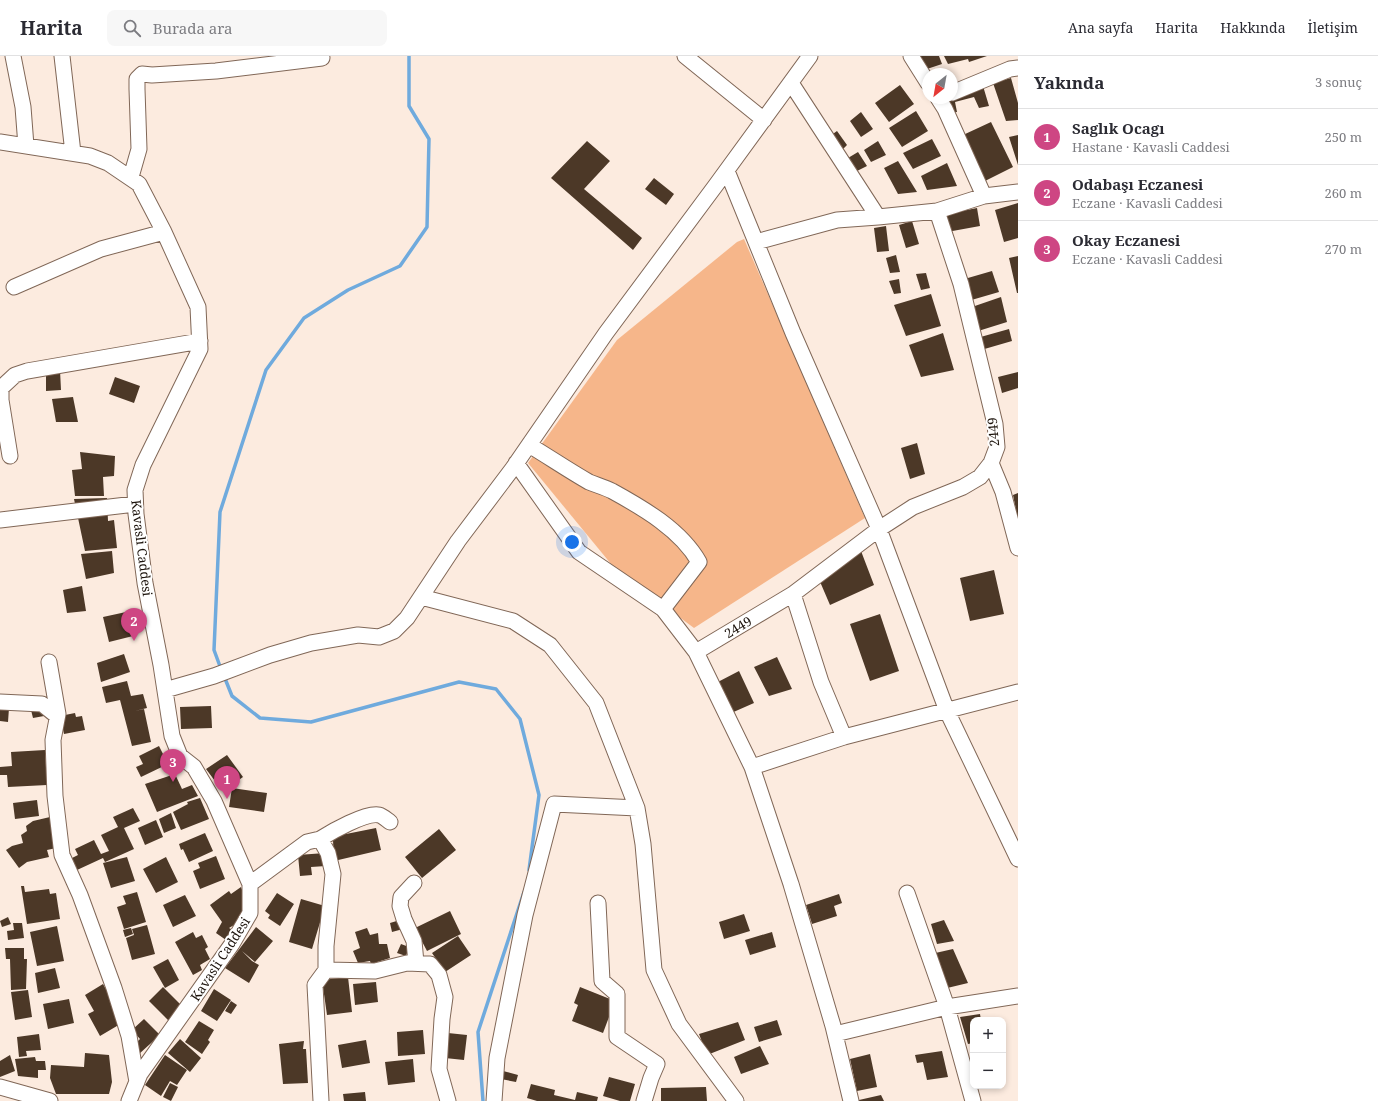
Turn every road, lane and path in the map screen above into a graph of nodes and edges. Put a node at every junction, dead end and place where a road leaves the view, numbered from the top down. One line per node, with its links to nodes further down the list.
1 (13, 56): 14 (street)
2 (62, 56): 15 (street)
3 (685, 56): 12 (street)
4 (810, 56): 9 (street)
5 (911, 56): 8 (street)
6 (322, 58): 17 (street)
7 (1018, 68): 10 (street)
8 (922, 73)
9 (791, 83): 12 (street); 21 (street)
10 (958, 91)
11 (942, 104): 19 (street)
12 (764, 120): 16 (street)
13 (0, 142): 14 (street, Kavasli Caddesi)
14 (26, 146): 15 (street, Kavasli Caddesi)
15 (73, 153): 17 (street, Kavasli Caddesi)
16 (727, 171): 23 (street); 26 (street)
17 (131, 177): 22 (street, Kavasli Caddesi)
18 (1018, 192): 19 (street)
19 (984, 196): 20 (street)
20 (937, 211): 21 (street); 29 (street, 2449)
21 (878, 217): 23 (street)
22 (164, 232): 24 (street); 25 (street, Kavasli Caddesi)
23 (756, 242): 32 (street)
24 (14, 287)
25 (200, 341): 27 (street); 30 (street, Kavasli Caddesi)
26 (529, 445): 28 (street); 36 (street)
27 (10, 456)
28 (516, 463): 35 (street); 36 (street)
29 (991, 463): 32 (street, 2449); 33 (street)
30 (135, 504): 31 (street); 39 (street, Kavasli Caddesi)
31 (0, 520)
32 (879, 529): 34 (street, 2449); 42 (street)
33 (1018, 548)
34 (793, 594): 37 (street, 2449); 44 (street)
35 (421, 597): 39 (street); 46 (street)
36 (663, 609): 37 (street)
37 (696, 652): 45 (street)
38 (49, 662): 43 (street)
39 (165, 690): 51 (street, Kavasli Caddesi)
40 (1018, 692): 42 (street)
41 (0, 702): 43 (street)
42 (947, 710): 44 (street); 49 (street)
43 (57, 716): 59 (street)
44 (844, 737): 45 (street)
45 (752, 767): 58 (street)
46 (637, 808): 65 (street); 67 (street)
47 (390, 822): 48 (street)
48 (320, 838): 51 (street); 55 (street)
49 (1018, 859)
50 (414, 883): 54 (street)
51 (250, 884): 59 (street, Kavasli Caddesi)
52 (907, 893): 57 (street)
53 (598, 903): 66 (street)
54 (416, 963): 55 (street); 64 (street)
55 (326, 970): 63 (street)
56 (1018, 996): 57 (street)
57 (947, 1007): 58 (street); 69 (street)
58 (835, 1034): 68 (street)
59 (137, 1082): 62 (street, Kavasli Caddesi)
60 (0, 1087): 61 (street)
61 (50, 1101)
62 (129, 1101)
63 (321, 1101)
64 (448, 1101)
65 (494, 1101)
66 (644, 1101)
67 (736, 1101)
68 (851, 1101)
69 (973, 1101)

